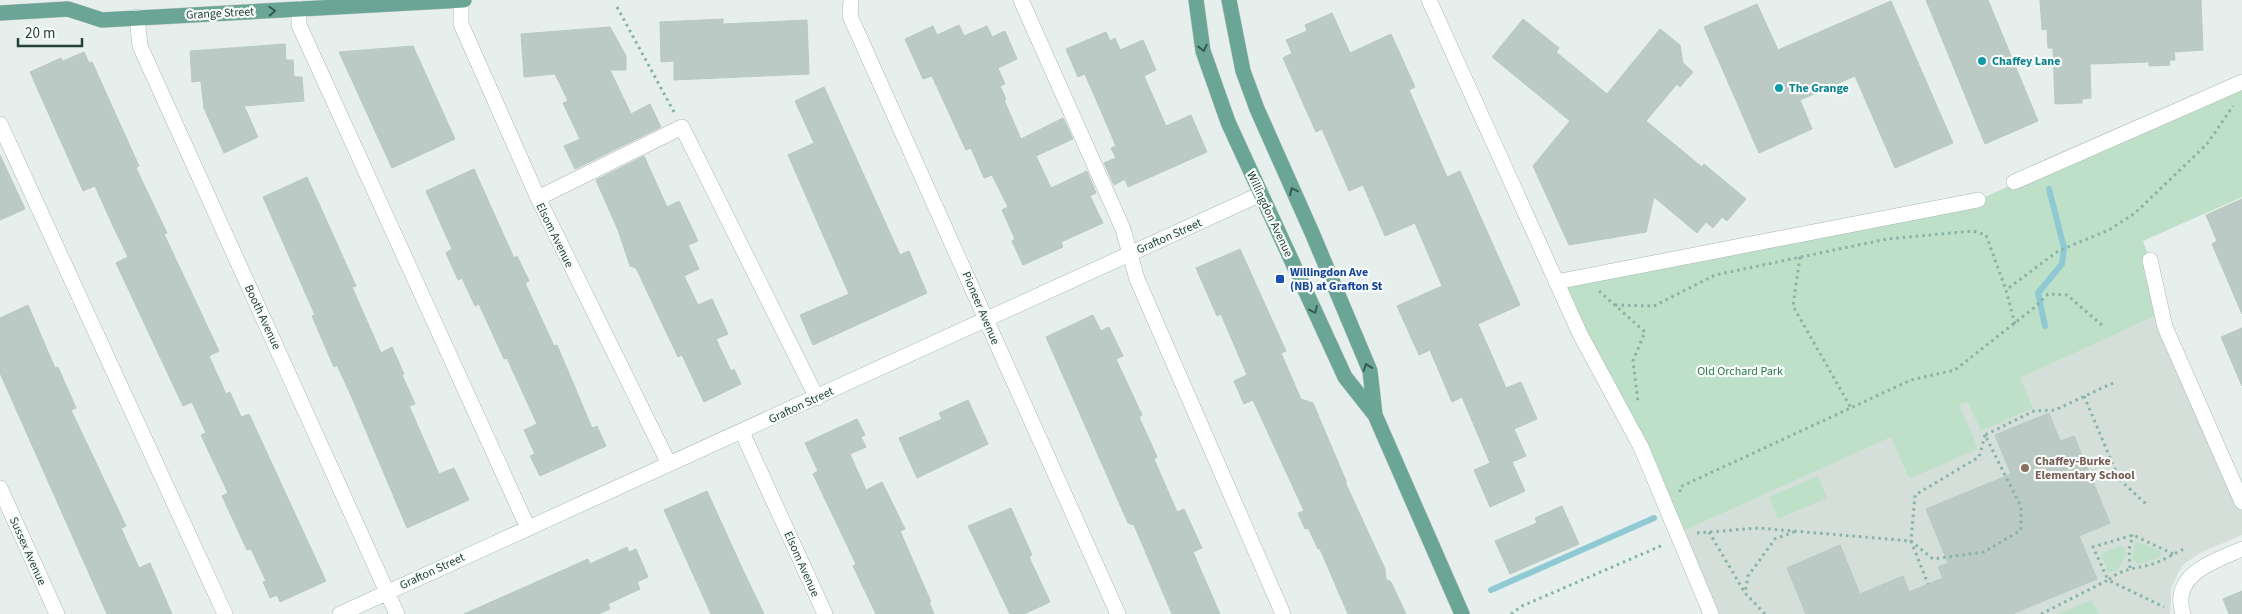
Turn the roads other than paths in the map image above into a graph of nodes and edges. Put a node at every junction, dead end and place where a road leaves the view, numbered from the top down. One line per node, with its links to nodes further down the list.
1 (84, 0): 8 (main road, Grange Street)
2 (462, 0): 9 (main road, Grange Street); 16 (street, Elsom Avenue)
3 (851, 0): 21 (street, Pioneer Avenue)
4 (1021, 0): 18 (street)
5 (1196, 0): 15 (main road, Willingdon Avenue, one-way to 15)
6 (1229, 0): 23 (main road, Willingdon Avenue, one-way to 6)
7 (1430, 0): 20 (street)
8 (68, 8): 10 (main road, Grange Street); 11 (main road, Grange Street)
9 (299, 9): 11 (main road, Grange Street, one-way to 9); 28 (street)
10 (0, 13)
11 (138, 17): 30 (street, Booth Avenue)
12 (2242, 82): 14 (street)
13 (0, 124): 32 (street)
14 (2014, 182)
15 (1261, 194): 18 (street, Grafton Street); 23 (main road, Willingdon Avenue, one-way to 23)
16 (538, 198): 22 (street); 25 (street, Elsom Avenue)
17 (1978, 200): 20 (street)
18 (1129, 254): 21 (street, Grafton Street); 37 (street)
19 (2150, 260): 27 (street)
20 (1556, 282): 39 (street)
21 (986, 320): 22 (street, Grafton Street); 36 (street, Pioneer Avenue)
22 (817, 398): 24 (street, Grafton Street)
23 (1375, 415): 38 (main road, Willingdon Avenue)
24 (742, 432): 25 (street, Grafton Street); 35 (street, Elsom Avenue)
25 (669, 464): 28 (street, Grafton Street)
26 (2, 498): 31 (street, Sussex Avenue)
27 (2242, 502)
28 (528, 528): 30 (street, Grafton Street)
29 (2242, 549): 40 (street)
30 (387, 592): 33 (street, Grafton Street); 34 (street, Booth Avenue)
31 (57, 614)
32 (225, 614)
33 (340, 614)
34 (397, 614)
35 (825, 614)
36 (1118, 614)
37 (1283, 614)
38 (1462, 614)
39 (1712, 614)
40 (2182, 614)

